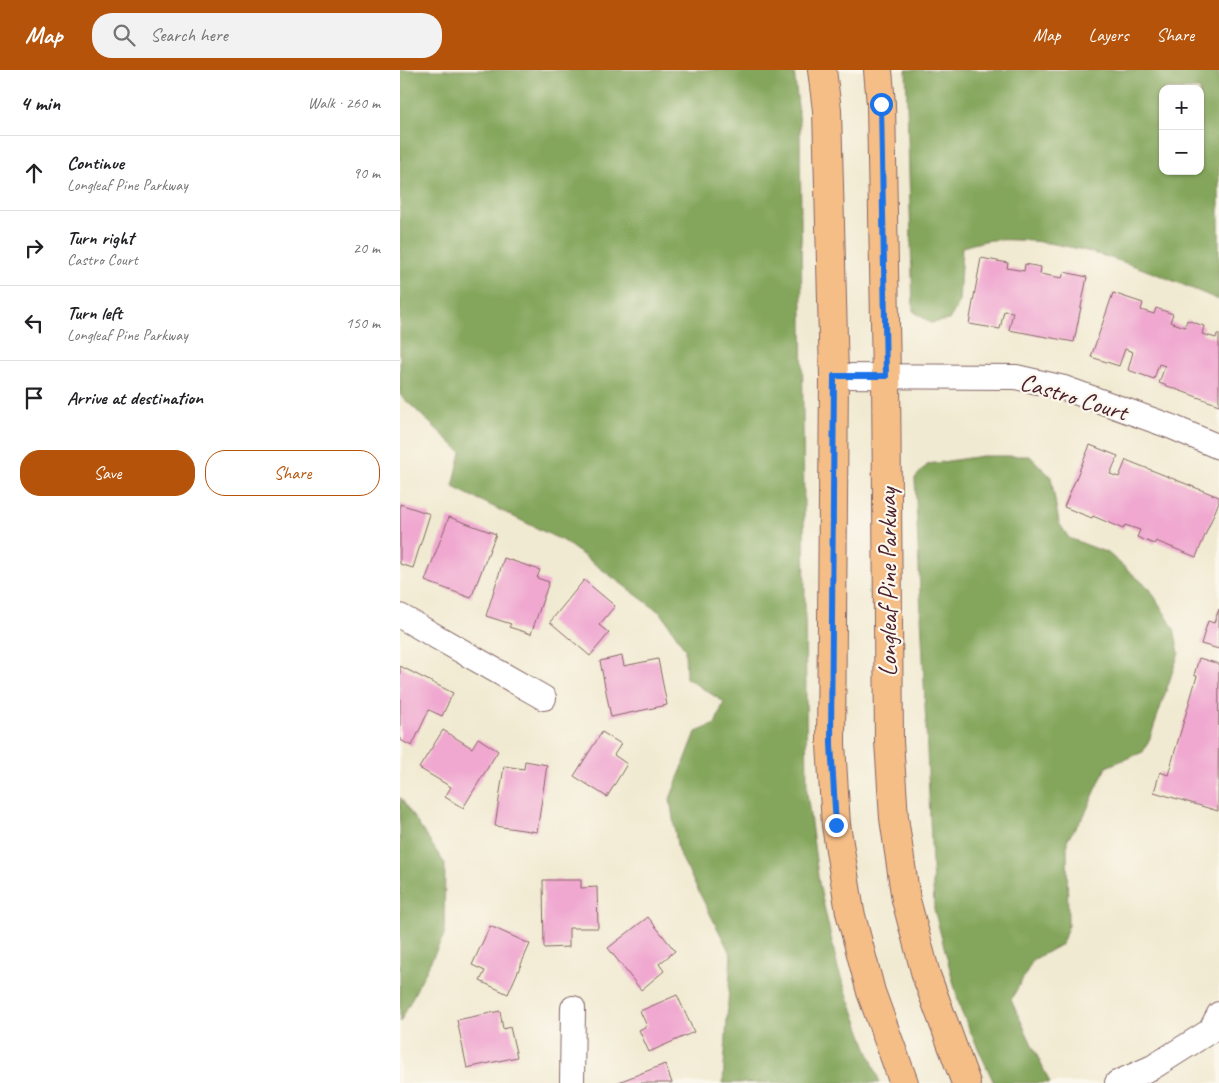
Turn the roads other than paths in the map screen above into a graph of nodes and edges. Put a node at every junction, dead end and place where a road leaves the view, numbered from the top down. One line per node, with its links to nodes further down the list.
1 (822, 70): 3 (main road)
2 (878, 70): 4 (main road, Longleaf Pine Parkway)
3 (834, 376): 4 (street, Castro Court); 11 (main road)
4 (886, 376): 5 (street, Castro Court); 12 (main road, Longleaf Pine Parkway)
5 (1219, 447)
6 (400, 616): 7 (street)
7 (544, 698)
8 (574, 1008): 10 (street)
9 (1219, 1014): 13 (street)
10 (572, 1083)
11 (904, 1083)
12 (966, 1083)
13 (1117, 1083)

